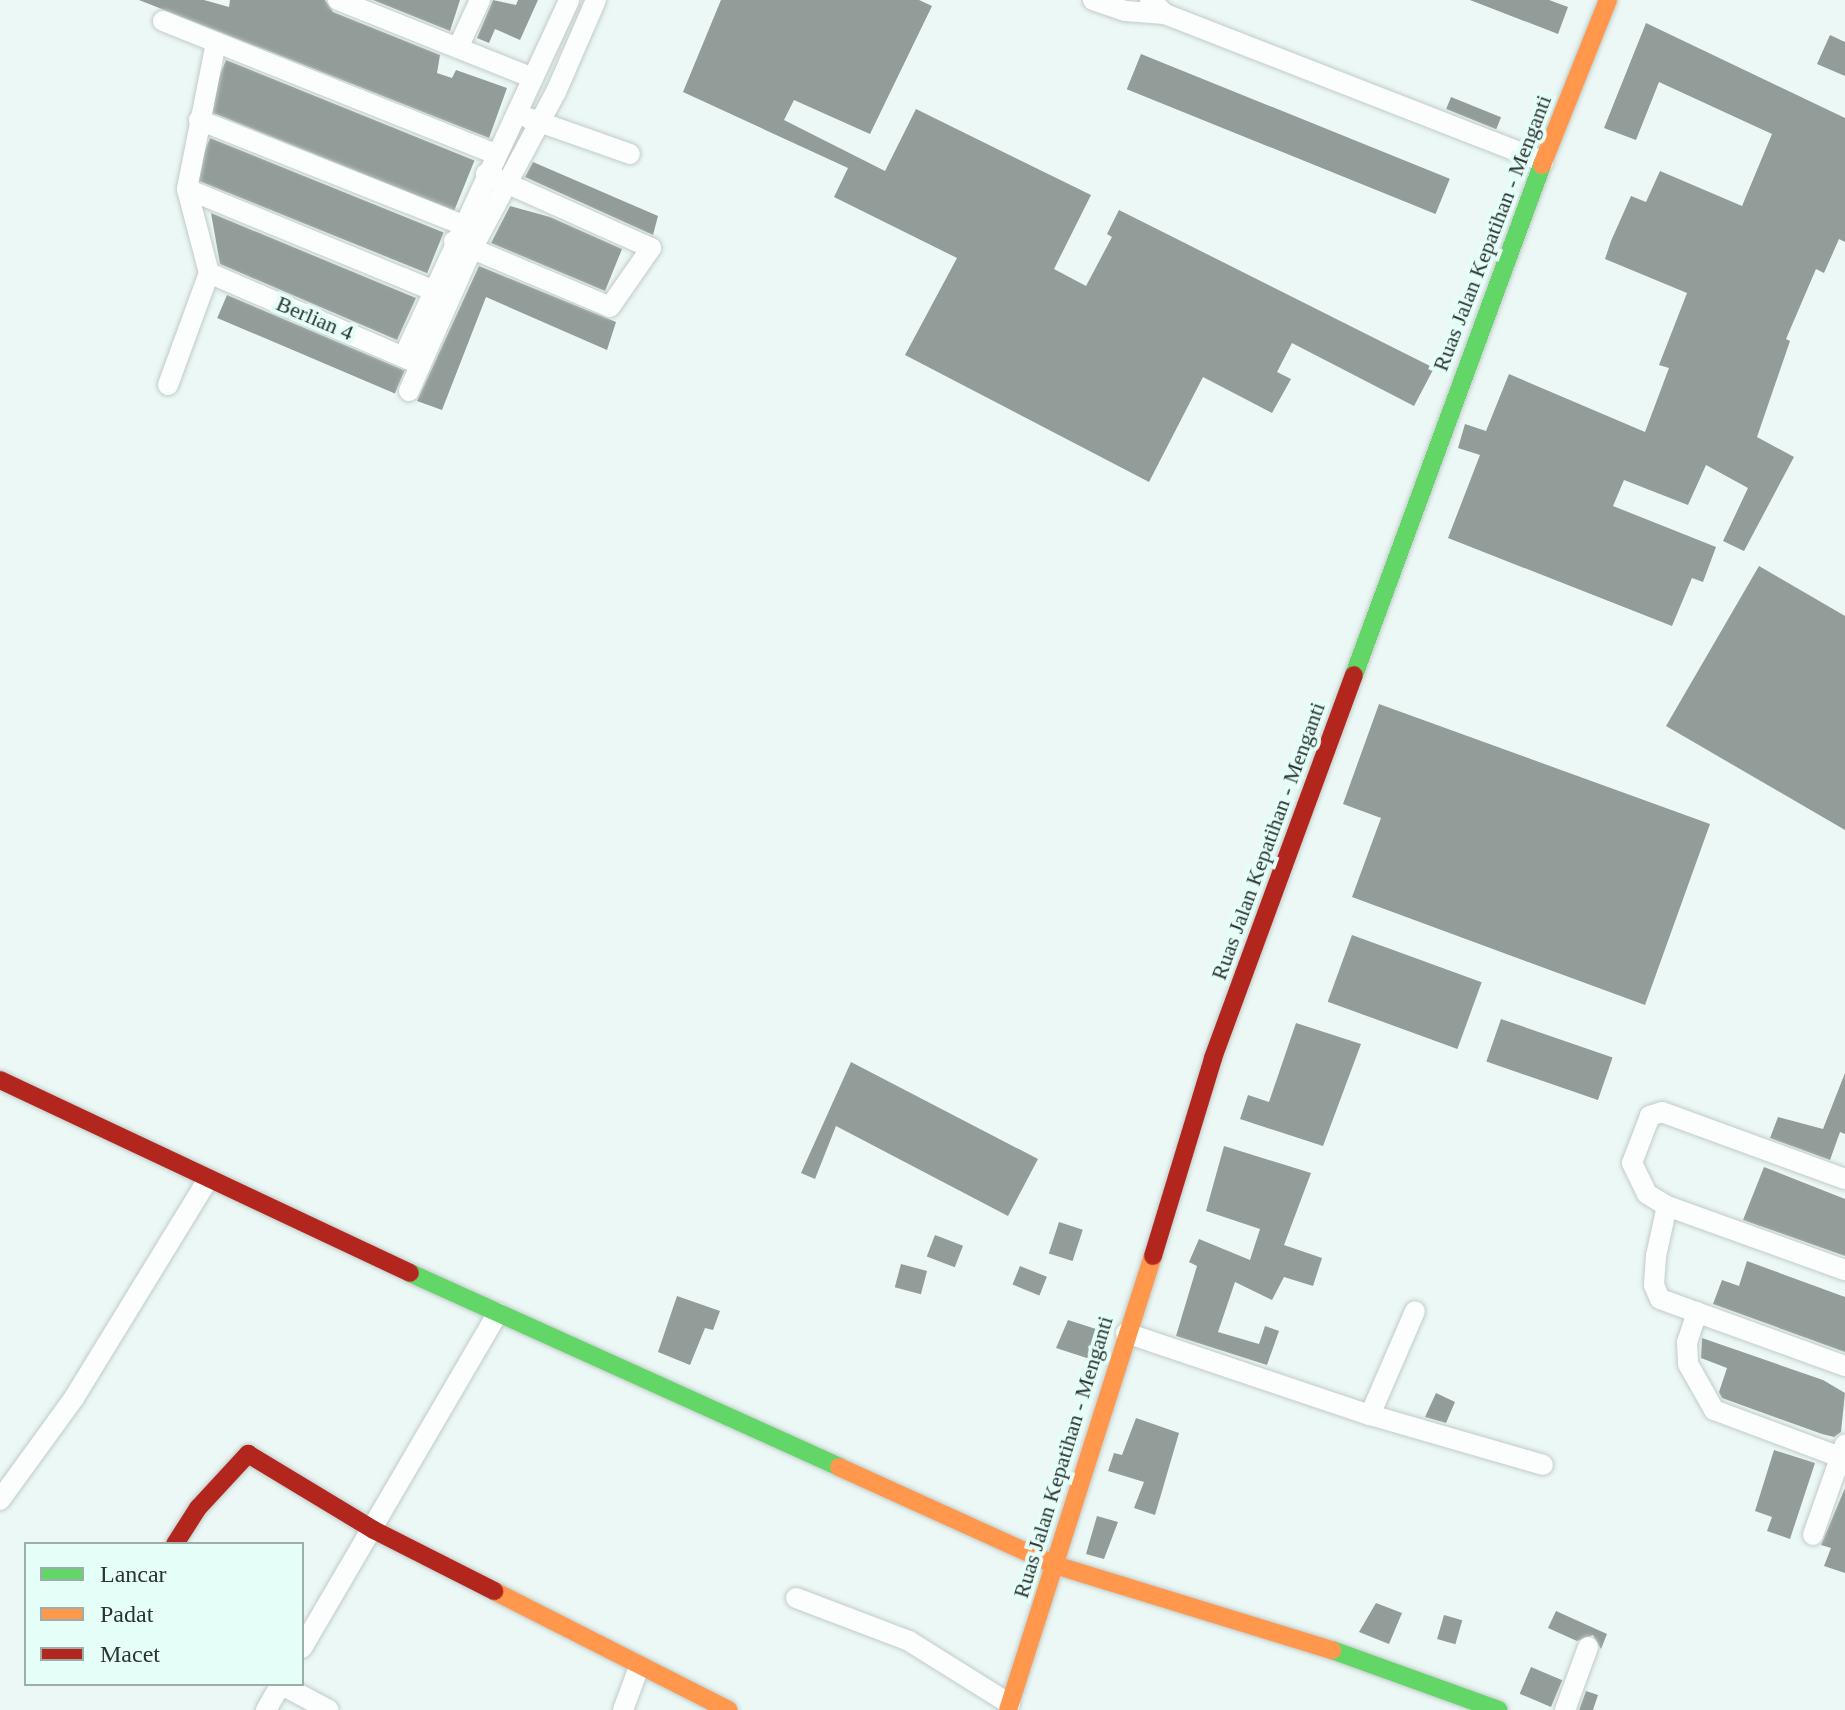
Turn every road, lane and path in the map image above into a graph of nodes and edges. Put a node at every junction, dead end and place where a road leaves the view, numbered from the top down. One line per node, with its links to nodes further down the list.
1 (338, 0): 10 (street)
2 (480, 0): 10 (street)
3 (569, 0): 11 (street)
4 (596, 0): 14 (street)
5 (1093, 0): 7 (street)
6 (1608, 0): 17 (street, Ruas Jalan Kepatihan - Menganti)
7 (1157, 7): 17 (street)
8 (163, 21): 9 (street)
9 (216, 43): 13 (street); 15 (street)
10 (458, 48): 11 (street)
11 (533, 78): 12 (street)
12 (516, 115): 14 (street); 15 (street)
13 (199, 120): 20 (street); 21 (street)
14 (537, 122): 16 (street); 19 (street)
15 (495, 154): 18 (street)
16 (630, 154)
17 (1543, 161): 35 (street, Ruas Jalan Kepatihan - Menganti)
18 (486, 174): 19 (street); 21 (street)
19 (507, 182): 21 (street); 21 (street)
20 (187, 189): 22 (street); 23 (street)
21 (462, 238): 23 (street); 24 (street)
22 (209, 273): 24 (street, Berlian 4); 25 (street)
23 (432, 290): 24 (street)
24 (412, 360): 26 (street)
25 (168, 385)
26 (409, 391)
27 (0, 1080): 29 (street)
28 (1843, 1172): 30 (street)
29 (207, 1181): 34 (street); 40 (street)
30 (1667, 1206): 31 (street); 33 (street)
31 (1845, 1270)
32 (1415, 1311): 37 (street)
33 (1697, 1312): 36 (street); 38 (street)
34 (498, 1313): 41 (street); 44 (street)
35 (1126, 1333): 37 (street); 44 (street, Ruas Jalan Kepatihan - Menganti)
36 (1845, 1366)
37 (1370, 1415): 39 (street)
38 (1842, 1451): 42 (street)
39 (1543, 1465)
40 (0, 1500)
41 (374, 1530): 43 (street); 46 (street); 48 (street)
42 (1813, 1535)
43 (176, 1542)
44 (1055, 1565): 51 (street, Ruas Jalan Kepatihan - Menganti); 56 (street)
45 (796, 1598): 51 (street)
46 (304, 1645)
47 (1588, 1647): 57 (street)
48 (639, 1667): 54 (street); 55 (street)
49 (279, 1686): 52 (street)
50 (284, 1686): 53 (street)
51 (1009, 1707)
52 (266, 1710)
53 (329, 1710)
54 (623, 1710)
55 (729, 1710)
56 (1499, 1710)
57 (1565, 1710)

